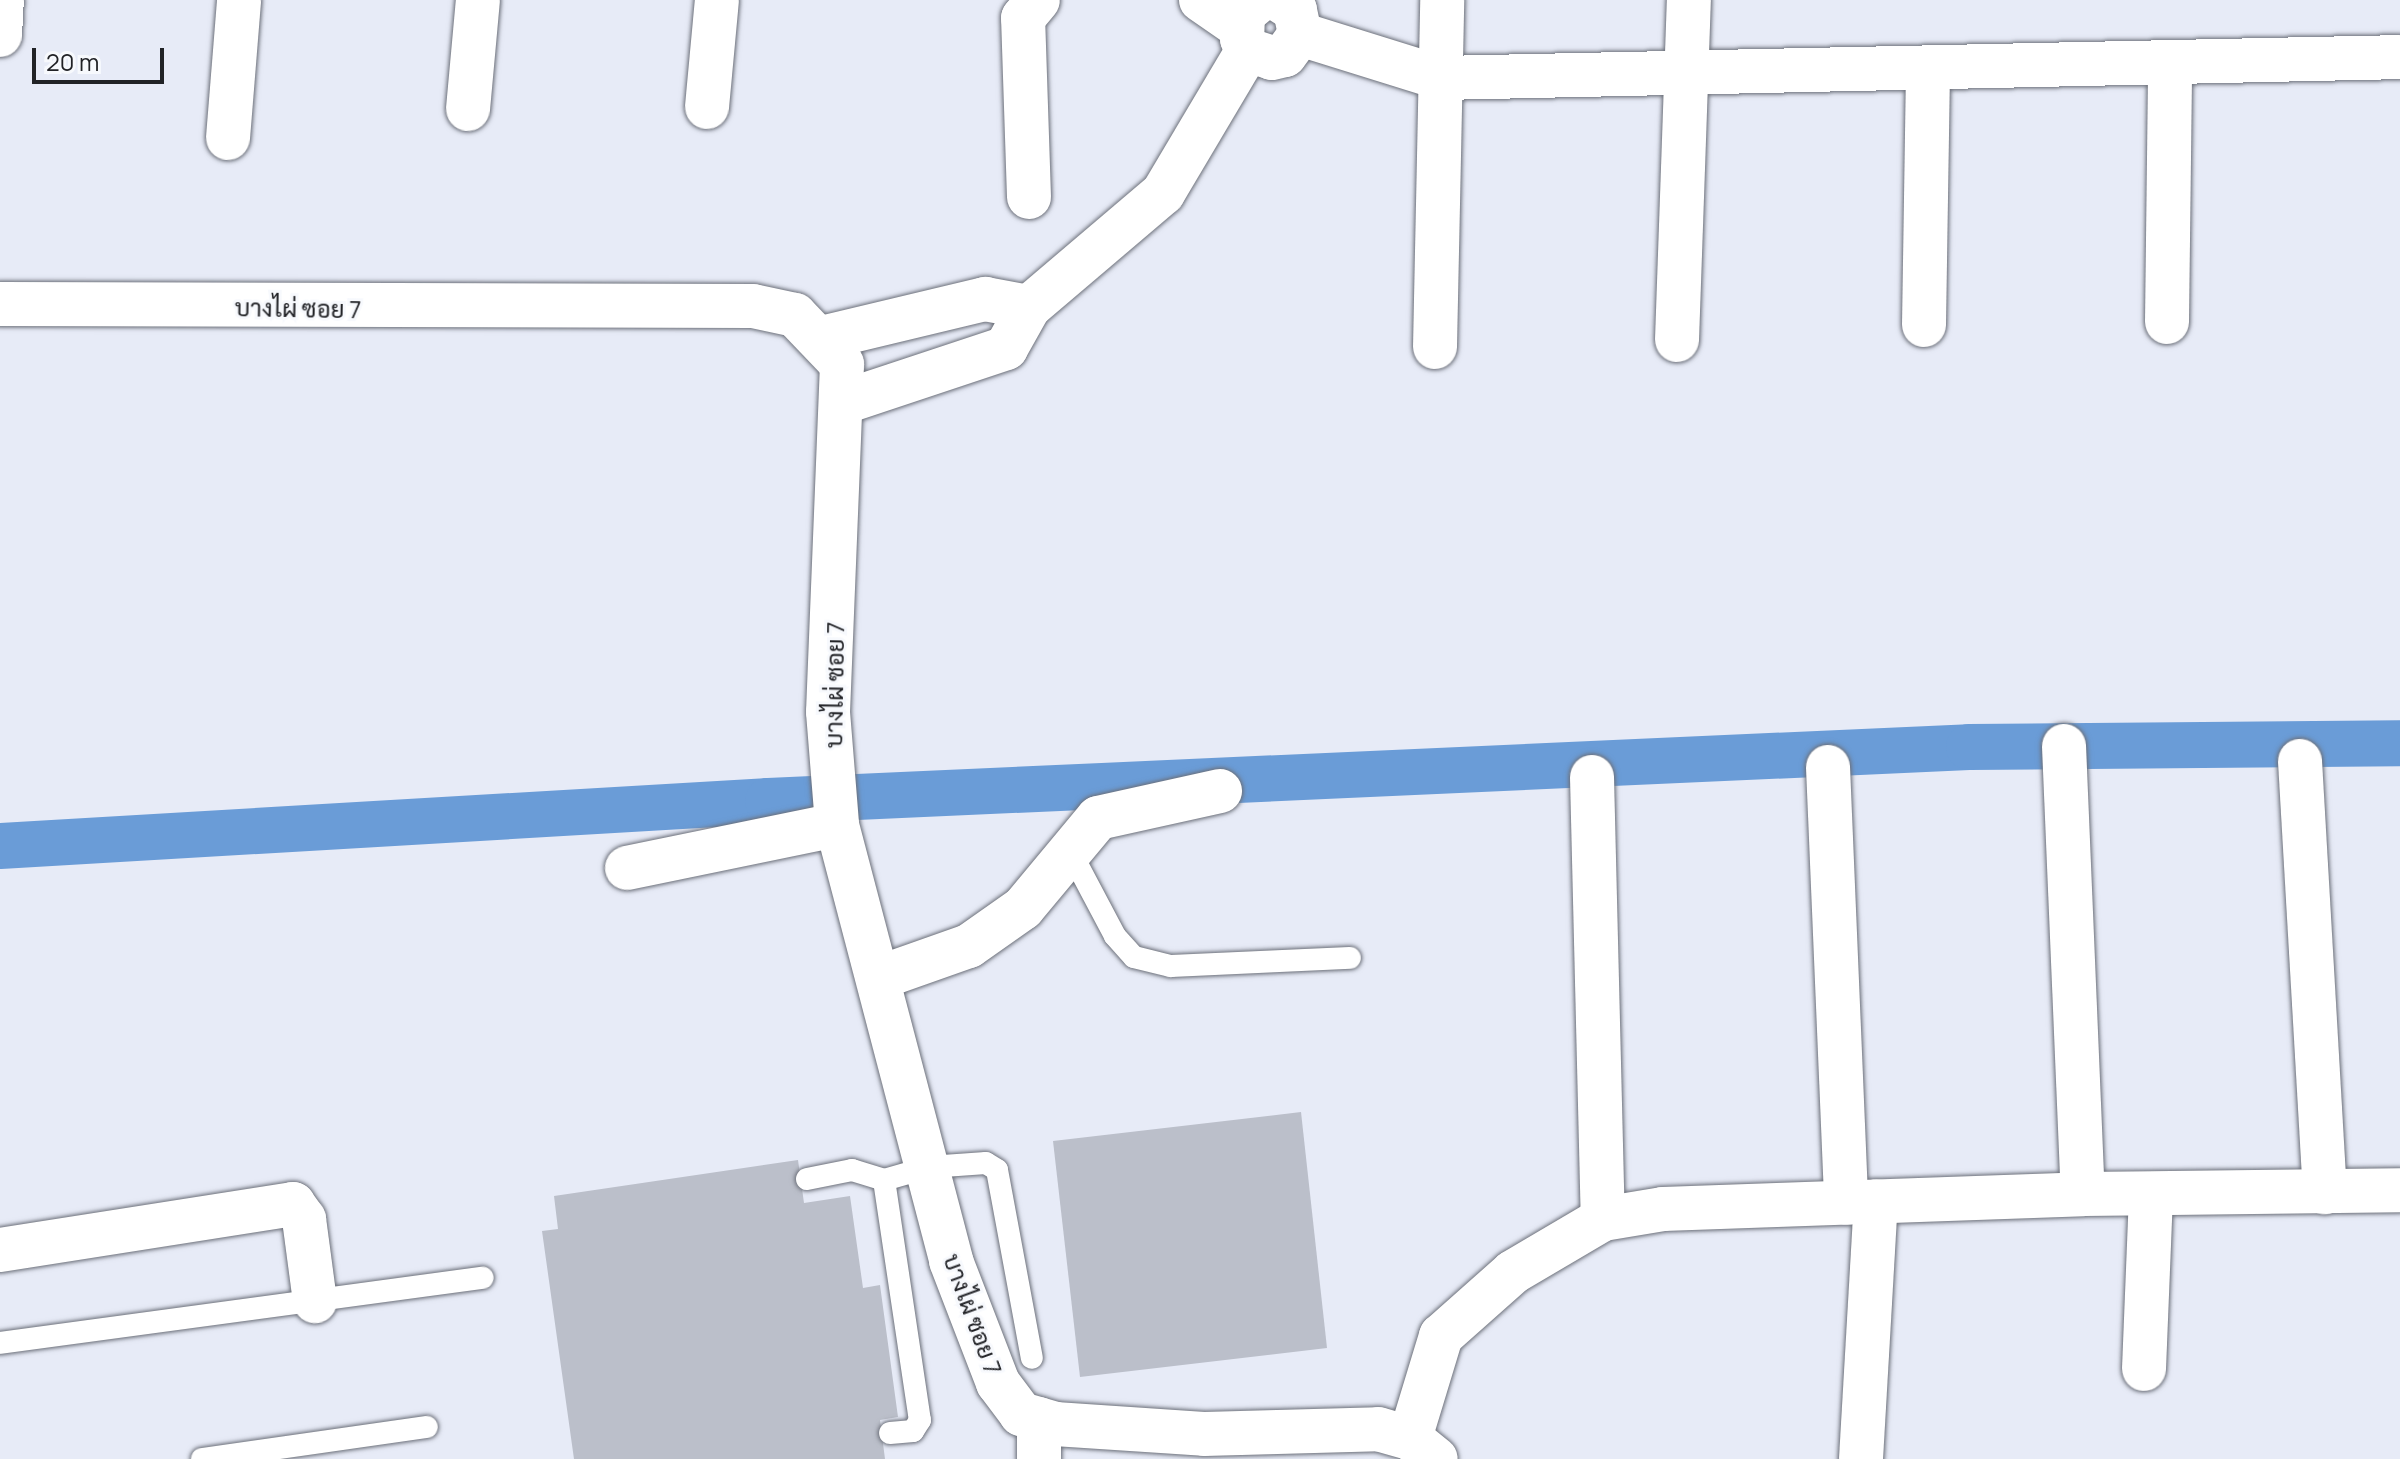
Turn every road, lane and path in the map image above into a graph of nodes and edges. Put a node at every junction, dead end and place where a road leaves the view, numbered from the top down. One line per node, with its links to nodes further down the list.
1 (2, 0): 11 (street)
2 (239, 0): 19 (street)
3 (478, 0): 18 (street)
4 (717, 0): 17 (street)
5 (1038, 0): 20 (street)
6 (1201, 0): 10 (street)
7 (1442, 0): 16 (street)
8 (1689, 0): 15 (street)
9 (1289, 17): 10 (street); 16 (street)
10 (1249, 26): 22 (street)
11 (0, 35)
12 (2400, 57): 13 (street)
13 (2170, 64): 14 (street); 23 (street)
14 (1928, 70): 15 (street); 24 (street)
15 (1689, 75): 16 (street); 26 (street)
16 (1441, 78): 27 (street)
17 (707, 107)
18 (468, 109)
19 (228, 138)
20 (1029, 197)
21 (0, 304): 25 (street, บางไผ่ ซอย 7)
22 (1029, 307): 25 (street); 28 (street)
23 (2167, 322)
24 (1924, 325)
25 (822, 338): 28 (street, บางไผ่ ซอย 7)
26 (1677, 340)
27 (1435, 347)
28 (841, 403): 34 (street, บางไผ่ ซอย 7)
29 (2064, 746): 44 (street)
30 (2300, 761): 43 (street)
31 (1828, 767): 46 (street)
32 (1592, 777): 47 (street)
33 (1220, 791): 35 (street)
34 (835, 804): 36 (street); 38 (street, บางไผ่ ซอย 7)
35 (1069, 849): 37 (lane); 38 (street)
36 (627, 868)
37 (1350, 958)
38 (881, 977): 39 (street, บางไผ่ ซอย 7)
39 (929, 1167): 41 (lane); 52 (lane); 56 (street, บางไผ่ ซอย 7)
40 (807, 1179): 41 (lane)
41 (884, 1180): 55 (lane)
42 (2400, 1190): 43 (street)
43 (2325, 1192): 45 (street)
44 (2083, 1194): 45 (street); 46 (street)
45 (2151, 1194): 53 (street)
46 (1861, 1202): 47 (street); 59 (street)
47 (1603, 1219): 57 (street)
48 (0, 1250): 50 (street)
49 (483, 1278): 50 (lane)
50 (315, 1301): 51 (lane)
51 (0, 1343)
52 (1032, 1358)
53 (2144, 1369)
54 (427, 1427): 58 (lane)
55 (890, 1433)
56 (1039, 1439): 57 (street, บางไผ่ ซอย 7)
57 (1423, 1448)
58 (202, 1459)
59 (1861, 1459)

